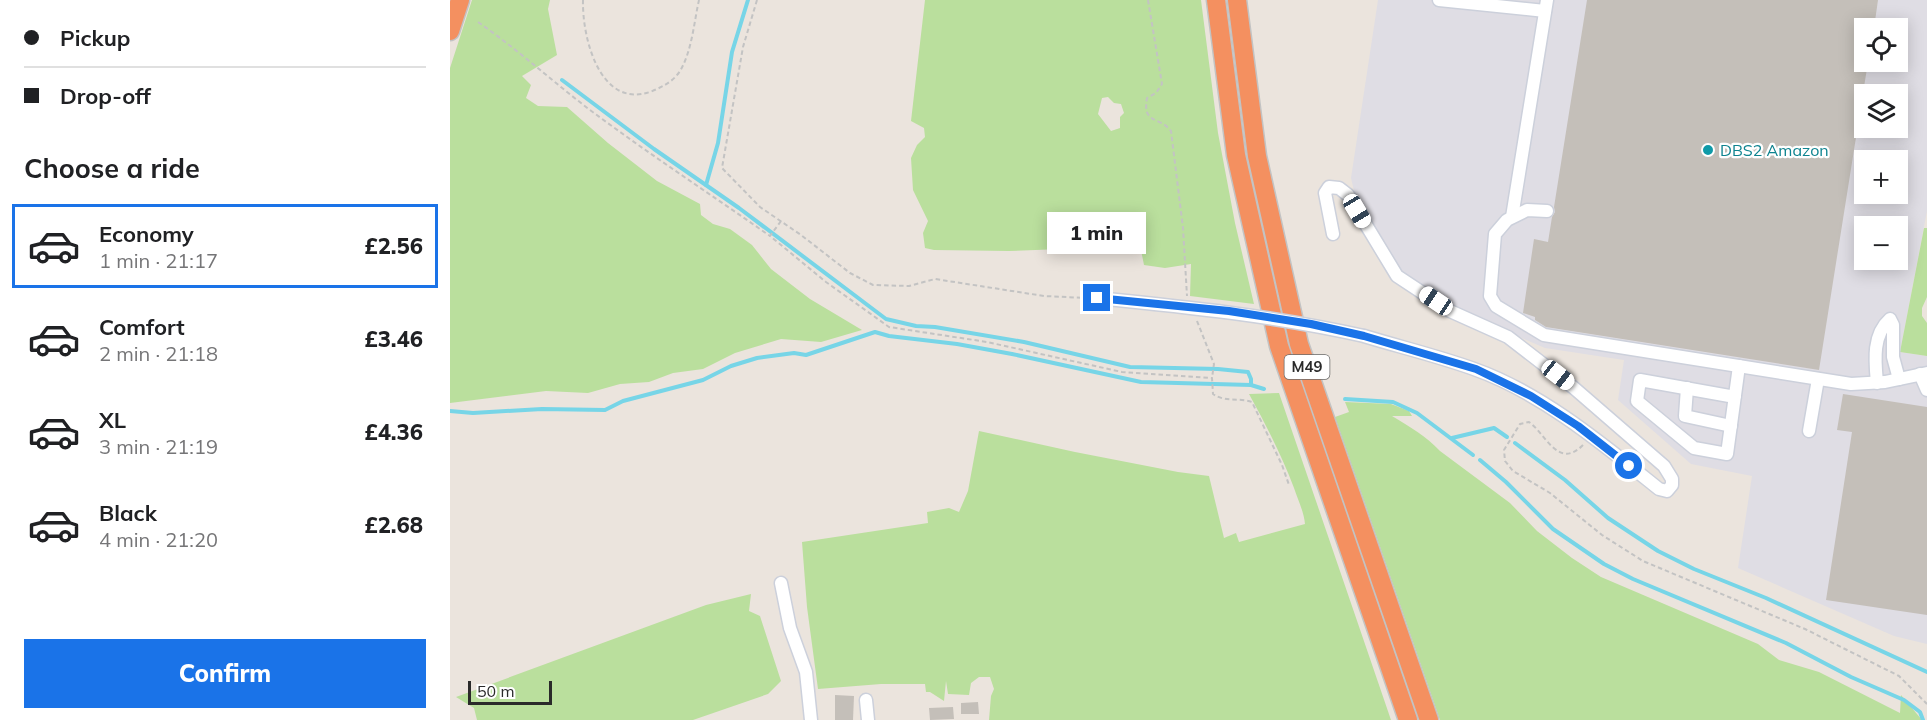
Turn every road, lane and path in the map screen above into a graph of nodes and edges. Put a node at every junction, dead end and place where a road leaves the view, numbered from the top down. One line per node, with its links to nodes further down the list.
1 (460, 0): 11 (highway)
2 (583, 0): 3 (path)
3 (699, 0)
4 (757, 0): 14 (path)
5 (1148, 0): 18 (path)
6 (1216, 0): 38 (highway, M49)
7 (1237, 0): 39 (highway, M49)
8 (1439, 0): 9 (lane)
9 (1546, 5): 13 (lane)
10 (478, 22): 16 (path)
11 (450, 31)
12 (1547, 211): 13 (lane)
13 (1512, 217): 20 (lane)
14 (781, 221): 16 (path); 17 (path)
15 (1333, 234): 31 (lane)
16 (770, 236): 22 (path)
17 (1097, 298): 31 (lane, bridge)
18 (1189, 302)
19 (1196, 320): 22 (path)
20 (1739, 366): 23 (lane); 28 (lane)
21 (1923, 373): 24 (lane); 27 (lane)
22 (1212, 378): 32 (path)
23 (1818, 379): 25 (lane); 30 (lane)
24 (1899, 379): 25 (lane); 25 (lane)
25 (1876, 383)
26 (1688, 388): 28 (lane); 29 (lane); 29 (lane)
27 (1927, 390)
28 (1735, 397): 29 (lane)
29 (1731, 426)
30 (1809, 431)
31 (1591, 436): 35 (path)
32 (1289, 485)
33 (781, 583): 36 (lane)
34 (866, 700): 37 (lane)
35 (1927, 704)
36 (812, 720)
37 (868, 720)
38 (1408, 720)
39 (1429, 720)

